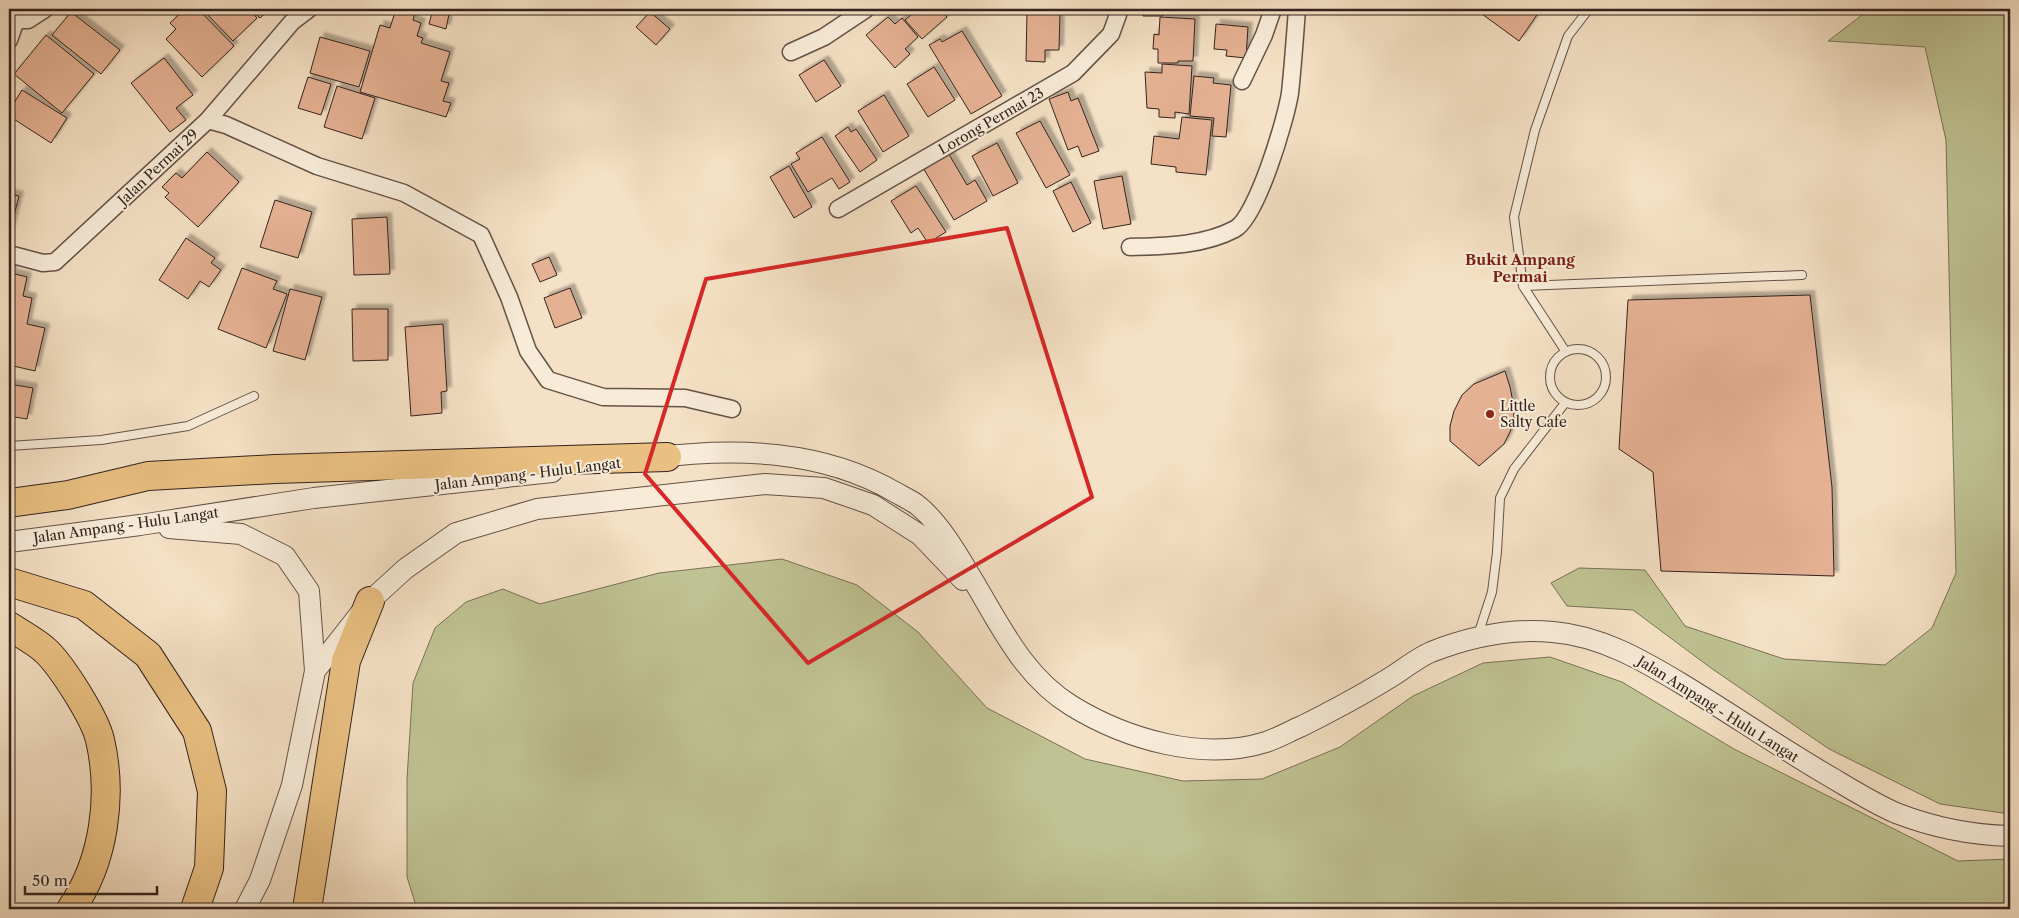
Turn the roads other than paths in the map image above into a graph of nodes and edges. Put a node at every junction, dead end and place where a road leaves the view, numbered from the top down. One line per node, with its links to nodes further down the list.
1 (45, 9): 8 (street)
2 (309, 9): 12 (street)
3 (866, 9): 10 (street)
4 (1120, 9): 13 (street, Lorong Permai 23)
5 (1273, 9): 11 (street)
6 (1298, 9): 14 (street)
7 (1589, 9): 17 (lane)
8 (14, 15): 9 (street)
9 (9, 40)
10 (792, 52)
11 (1242, 81)
12 (208, 120): 15 (street, Jalan Permai 29); 21 (street, Jalan Permai 29)
13 (838, 209)
14 (1130, 247)
15 (9, 254)
16 (1802, 275): 17 (lane)
17 (1522, 286): 18 (lane)
18 (1566, 352): 20 (lane); 20 (lane)
19 (254, 396): 22 (lane)
20 (1565, 403): 31 (lane)
21 (732, 409)
22 (9, 446)
23 (667, 457): 24 (highway); 25 (street, Jalan Ampang - Hulu Langat); 29 (street, Jalan Ampang - Hulu Langat)
24 (9, 503)
25 (140, 525): 26 (street, Jalan Ampang - Hulu Langat); 32 (street)
26 (9, 542)
27 (9, 582): 35 (highway)
28 (370, 601): 29 (street, Jalan Ampang - Hulu Langat); 32 (street, Jalan Ampang - Hulu Langat); 37 (highway)
29 (987, 606): 31 (street, Jalan Ampang - Hulu Langat)
30 (9, 626): 34 (highway)
31 (1478, 637): 33 (street, Jalan Ampang - Hulu Langat)
32 (315, 671): 36 (street, Jalan Ampang - Hulu Langat)
33 (2010, 836)
34 (71, 909)
35 (195, 909)
36 (245, 909)
37 (307, 909)

